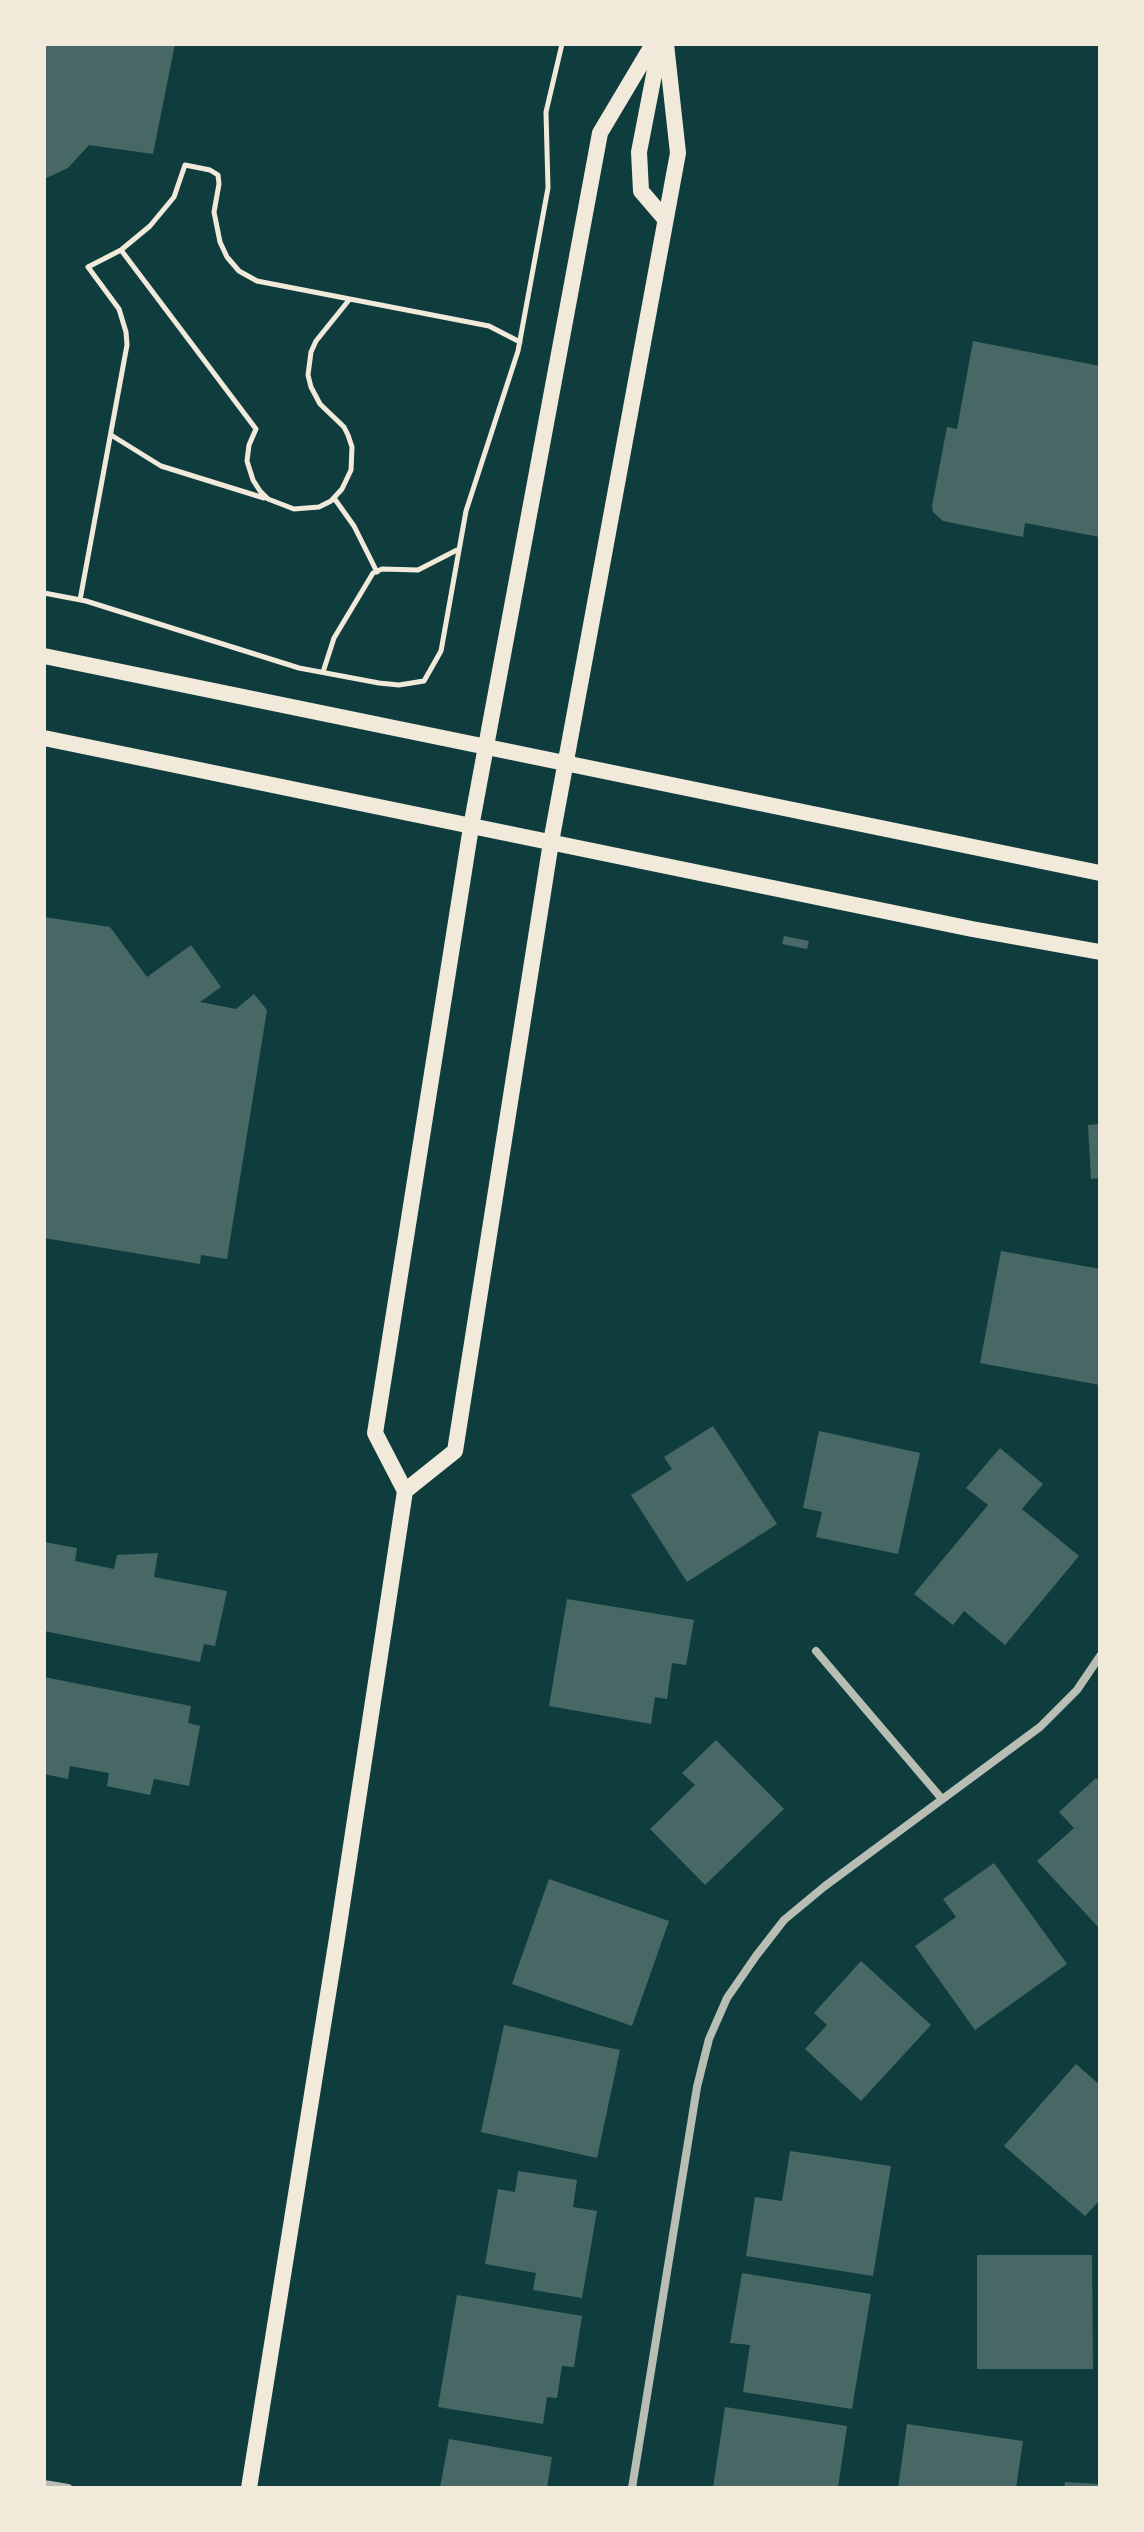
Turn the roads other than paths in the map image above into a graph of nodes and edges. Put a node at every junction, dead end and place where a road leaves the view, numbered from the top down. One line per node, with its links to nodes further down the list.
1 (653, 44): 6 (main road)
2 (663, 44): 3 (main road); 3 (main road)
3 (665, 219): 7 (main road)
4 (44, 656): 6 (main road)
5 (44, 738): 8 (main road)
6 (486, 747): 7 (main road); 8 (main road)
7 (566, 763): 9 (main road); 10 (main road)
8 (471, 827): 9 (main road); 12 (main road)
9 (551, 842): 11 (main road); 12 (main road)
10 (1100, 873)
11 (1100, 952)
12 (405, 1491): 18 (main road)
13 (816, 1651): 15 (street)
14 (1100, 1656): 15 (street)
15 (942, 1799): 19 (street)
16 (44, 2484): 17 (street)
17 (68, 2488)
18 (249, 2488)
19 (632, 2488)

